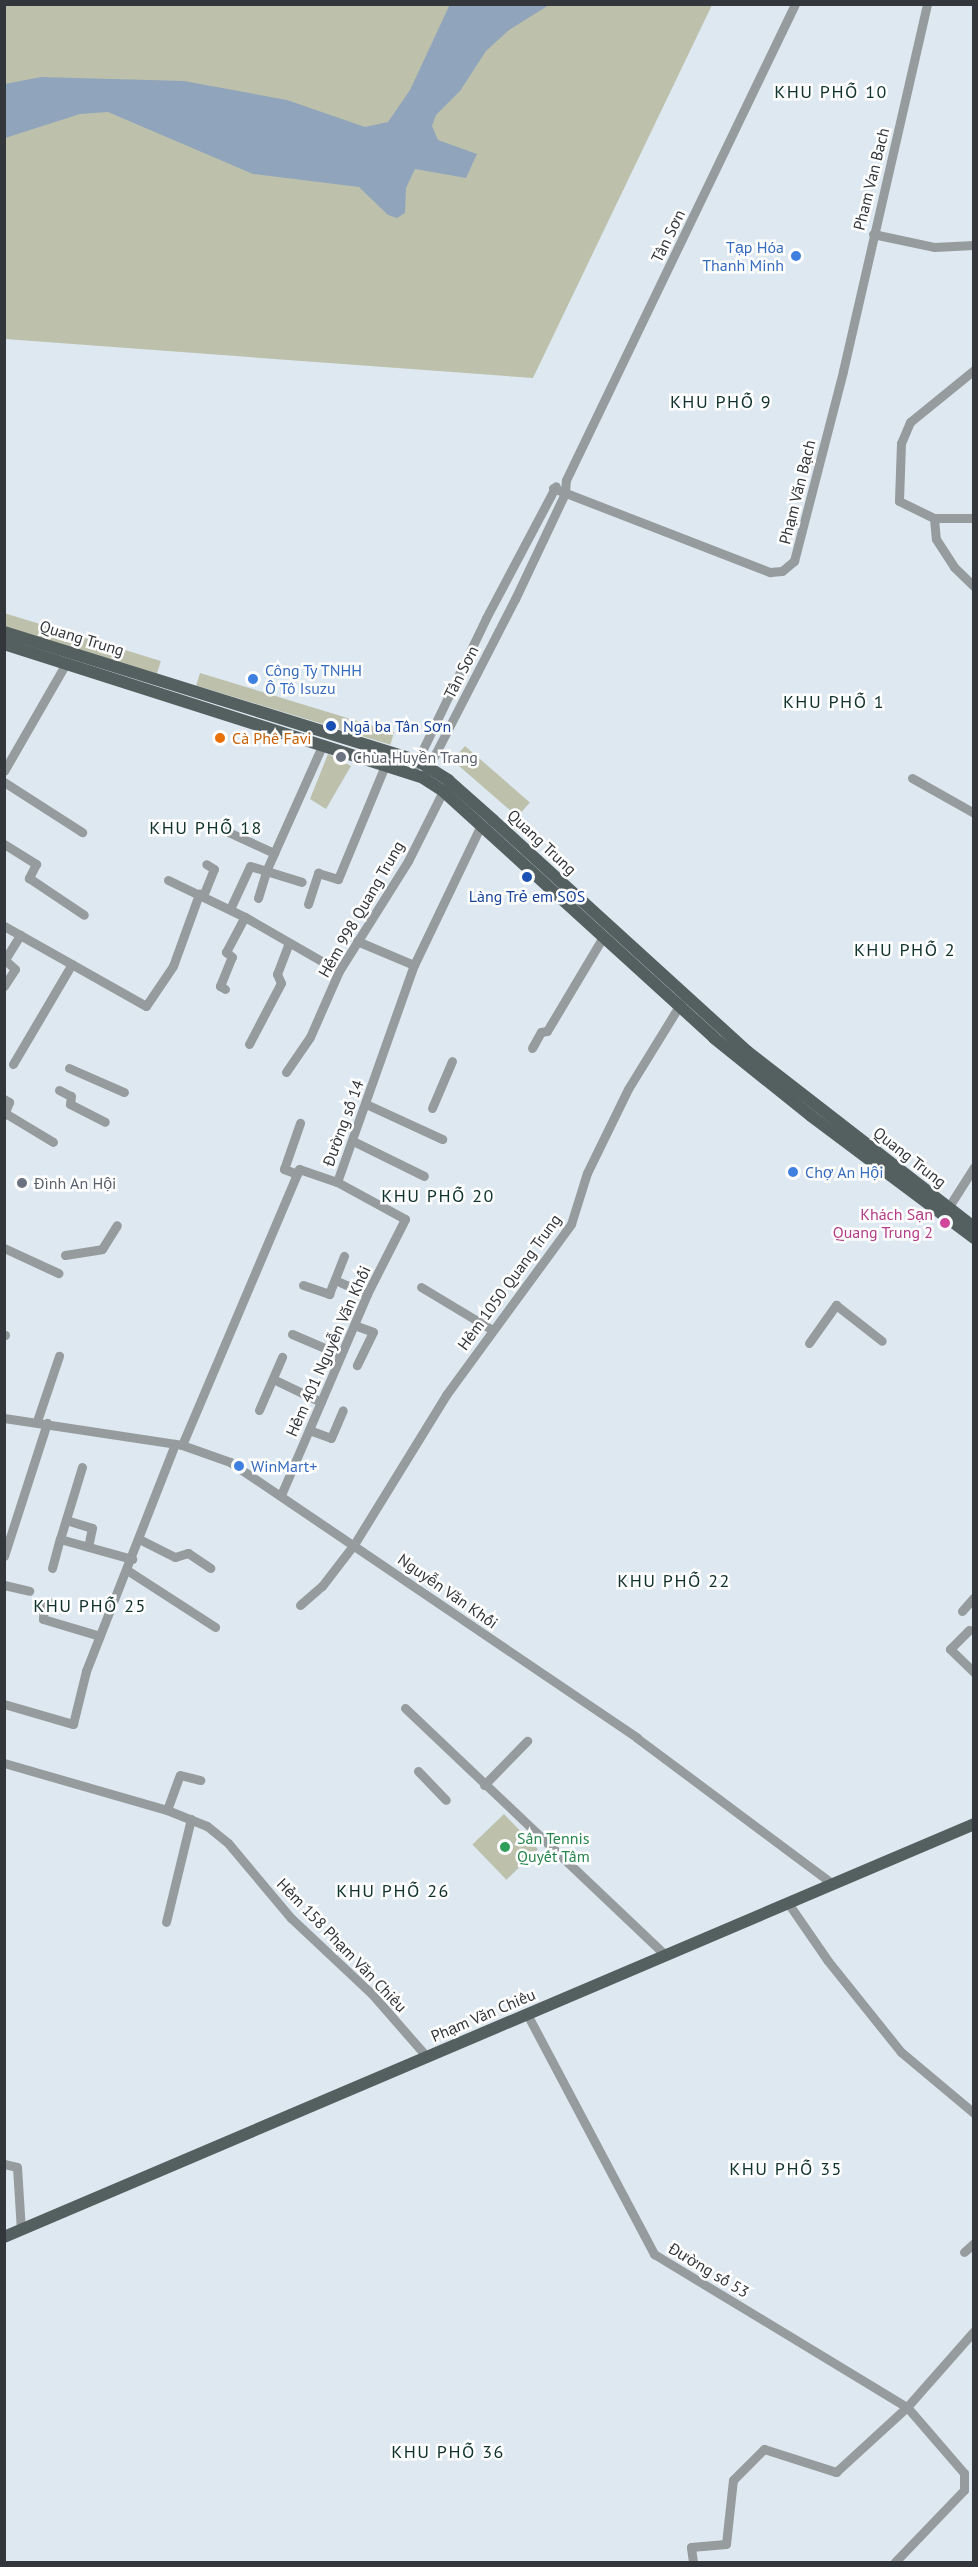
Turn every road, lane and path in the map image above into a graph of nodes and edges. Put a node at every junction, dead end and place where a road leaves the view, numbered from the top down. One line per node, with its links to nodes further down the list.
1 (795, 4): 6 (street, Tân Sơn)
2 (927, 4): 3 (street, Pham Van Bach)
3 (873, 234): 4 (street); 8 (street, Pham Van Bach)
4 (974, 244)
5 (974, 370): 9 (street)
6 (566, 480): 7 (street); 8 (street, Tân Sơn)
7 (553, 488): 8 (street, Pham Van Bach); 18 (street, Tân Sơn)
8 (566, 493): 18 (street, Tân Sơn)
9 (934, 518): 10 (street); 11 (street)
10 (974, 518)
11 (974, 586)
12 (4, 632): 14 (main road, Quang Trung)
13 (4, 644): 14 (main road, Quang Trung)
14 (69, 658): 15 (main road, Quang Trung); 19 (street)
15 (173, 691): 16 (main road, Quang Trung); 18 (main road, Quang Trung)
16 (323, 744): 17 (main road, Quang Trung); 28 (street)
17 (386, 763): 18 (main road, Quang Trung); 35 (street)
18 (421, 770): 22 (main road, Quang Trung); 50 (main road, Quang Trung)
19 (4, 771)
20 (912, 778): 23 (street)
21 (4, 782): 26 (street)
22 (443, 791): 24 (main road, Quang Trung); 42 (street, Hẻm 998 Quang Trung)
23 (974, 813)
24 (480, 827): 41 (main road, Quang Trung); 46 (street, Đường số 14)
25 (226, 831): 28 (street)
26 (82, 832)
27 (4, 844): 37 (street)
28 (274, 853): 30 (street)
29 (206, 864): 33 (street)
30 (267, 869): 32 (street); 34 (street); 36 (street)
31 (168, 880): 33 (street)
32 (302, 882)
33 (201, 895): 36 (street); 45 (street)
34 (258, 898)
35 (308, 904)
36 (230, 909): 38 (street)
37 (84, 915)
38 (245, 917): 43 (street); 49 (street)
39 (4, 926): 40 (street)
40 (20, 935): 44 (street); 45 (street)
41 (603, 937): 50 (main road, Quang Trung); 53 (street)
42 (357, 941): 46 (street); 47 (street, Hẻm 998 Quang Trung)
43 (289, 943): 47 (street); 52 (street)
44 (5, 961): 48 (street)
45 (72, 964): 55 (street)
46 (414, 965): 61 (street, Đường số 14)
47 (339, 971): 57 (street, Hẻm 998 Quang Trung)
48 (4, 986)
49 (225, 989)
50 (682, 1002): 51 (main road, Quang Trung); 86 (street, Hẻm 1050 Quang Trung)
51 (717, 1033): 73 (main road, Quang Trung); 76 (main road, Quang Trung)
52 (249, 1044)
53 (532, 1048)
54 (452, 1061): 62 (street)
55 (13, 1064)
56 (69, 1068): 59 (street)
57 (286, 1072)
58 (59, 1090): 64 (street)
59 (124, 1092)
60 (7, 1100): 63 (street)
61 (366, 1104): 66 (street); 67 (street, Đường số 14)
62 (432, 1108)
63 (5, 1114): 68 (street)
64 (105, 1122)
65 (300, 1123): 70 (street)
66 (442, 1139)
67 (353, 1141): 71 (street); 72 (street, Đường số 14)
68 (53, 1142)
69 (974, 1167): 73 (street)
70 (297, 1174): 72 (street, Đường số 14); 102 (street, Đường số 14)
71 (424, 1176)
72 (337, 1182): 84 (street, Hẻm 401 Nguyễn Văn Khối)
73 (948, 1209): 75 (main road, Quang Trung)
74 (117, 1225): 78 (street)
75 (974, 1227)
76 (974, 1238)
77 (4, 1248): 80 (street)
78 (65, 1255)
79 (344, 1256): 81 (street)
80 (58, 1273)
81 (335, 1280): 82 (street); 84 (street)
82 (303, 1285)
83 (421, 1287): 86 (street)
84 (367, 1294): 85 (street, Hẻm 401 Nguyễn Văn Khối)
85 (354, 1325): 90 (street, Hẻm 401 Nguyễn Văn Khối); 93 (street)
86 (491, 1329): 108 (street, Hẻm 1050 Quang Trung)
87 (292, 1334): 90 (street)
88 (882, 1341): 89 (street)
89 (809, 1343)
90 (341, 1355): 95 (street, Hẻm 401 Nguyễn Văn Khối)
91 (59, 1356): 99 (street)
92 (282, 1358): 94 (street)
93 (357, 1365)
94 (273, 1379): 95 (street); 96 (street)
95 (321, 1402): 101 (street, Hẻm 401 Nguyễn Văn Khối)
96 (259, 1410)
97 (343, 1410): 101 (street)
98 (4, 1418): 99 (street, Nguyễn Văn Khối)
99 (37, 1421): 100 (street, Nguyễn Văn Khối)
100 (47, 1423): 102 (street, Nguyễn Văn Khối); 110 (street)
101 (309, 1430): 104 (street, Hẻm 401 Nguyễn Văn Khối)
102 (178, 1444): 104 (street, Nguyễn Văn Khối); 107 (street, Đường số 14)
103 (82, 1467): 105 (street)
104 (281, 1496): 108 (street, Nguyễn Văn Khối)
105 (66, 1520): 106 (street); 109 (street)
106 (60, 1539): 109 (street); 112 (street)
107 (139, 1539): 111 (street, Đường số 14); 113 (street)
108 (355, 1543): 119 (street, Hẻm 1050 Quang Trung); 136 (street, Nguyễn Văn Khối)
109 (88, 1546): 111 (street)
110 (4, 1556)
111 (132, 1559): 114 (street, Đường số 14)
112 (52, 1568)
113 (210, 1568)
114 (127, 1570): 121 (street); 123 (street, Đường số 14)
115 (4, 1585): 116 (street)
116 (29, 1592)
117 (974, 1597): 120 (street)
118 (52, 1602): 123 (street)
119 (300, 1605)
120 (962, 1611)
121 (215, 1627)
122 (969, 1630): 124 (street)
123 (100, 1636): 125 (street, Đường số 14)
124 (974, 1672)
125 (4, 1704)
126 (405, 1708): 131 (street)
127 (527, 1741): 131 (street)
128 (4, 1763): 133 (street, Hẻm 158 Phạm Văn Chiêu)
129 (418, 1771): 132 (street)
130 (200, 1780): 133 (street)
131 (484, 1785): 139 (street)
132 (446, 1800)
133 (166, 1810): 134 (street, Hẻm 158 Phạm Văn Chiêu)
134 (191, 1819): 138 (street); 141 (street, Hẻm 158 Phạm Văn Chiêu)
135 (974, 1824): 136 (main road, Phạm Văn Chiêu)
136 (833, 1884): 137 (main road, Phạm Văn Chiêu)
137 (788, 1903): 139 (main road, Phạm Văn Chiêu); 142 (street)
138 (166, 1922)
139 (665, 1955): 140 (main road, Phạm Văn Chiêu)
140 (527, 2014): 141 (main road, Phạm Văn Chiêu); 149 (street, Đường số 53)
141 (427, 2057): 144 (main road, Phạm Văn Chiêu)
142 (974, 2113)
143 (4, 2164): 144 (street)
144 (21, 2230): 145 (main road, Phạm Văn Chiêu)
145 (4, 2237)
146 (974, 2243): 147 (street)
147 (964, 2252)
148 (974, 2331): 149 (street)
149 (907, 2407): 150 (street); 151 (street, Đường số 53)
150 (693, 2562)
151 (894, 2562)

